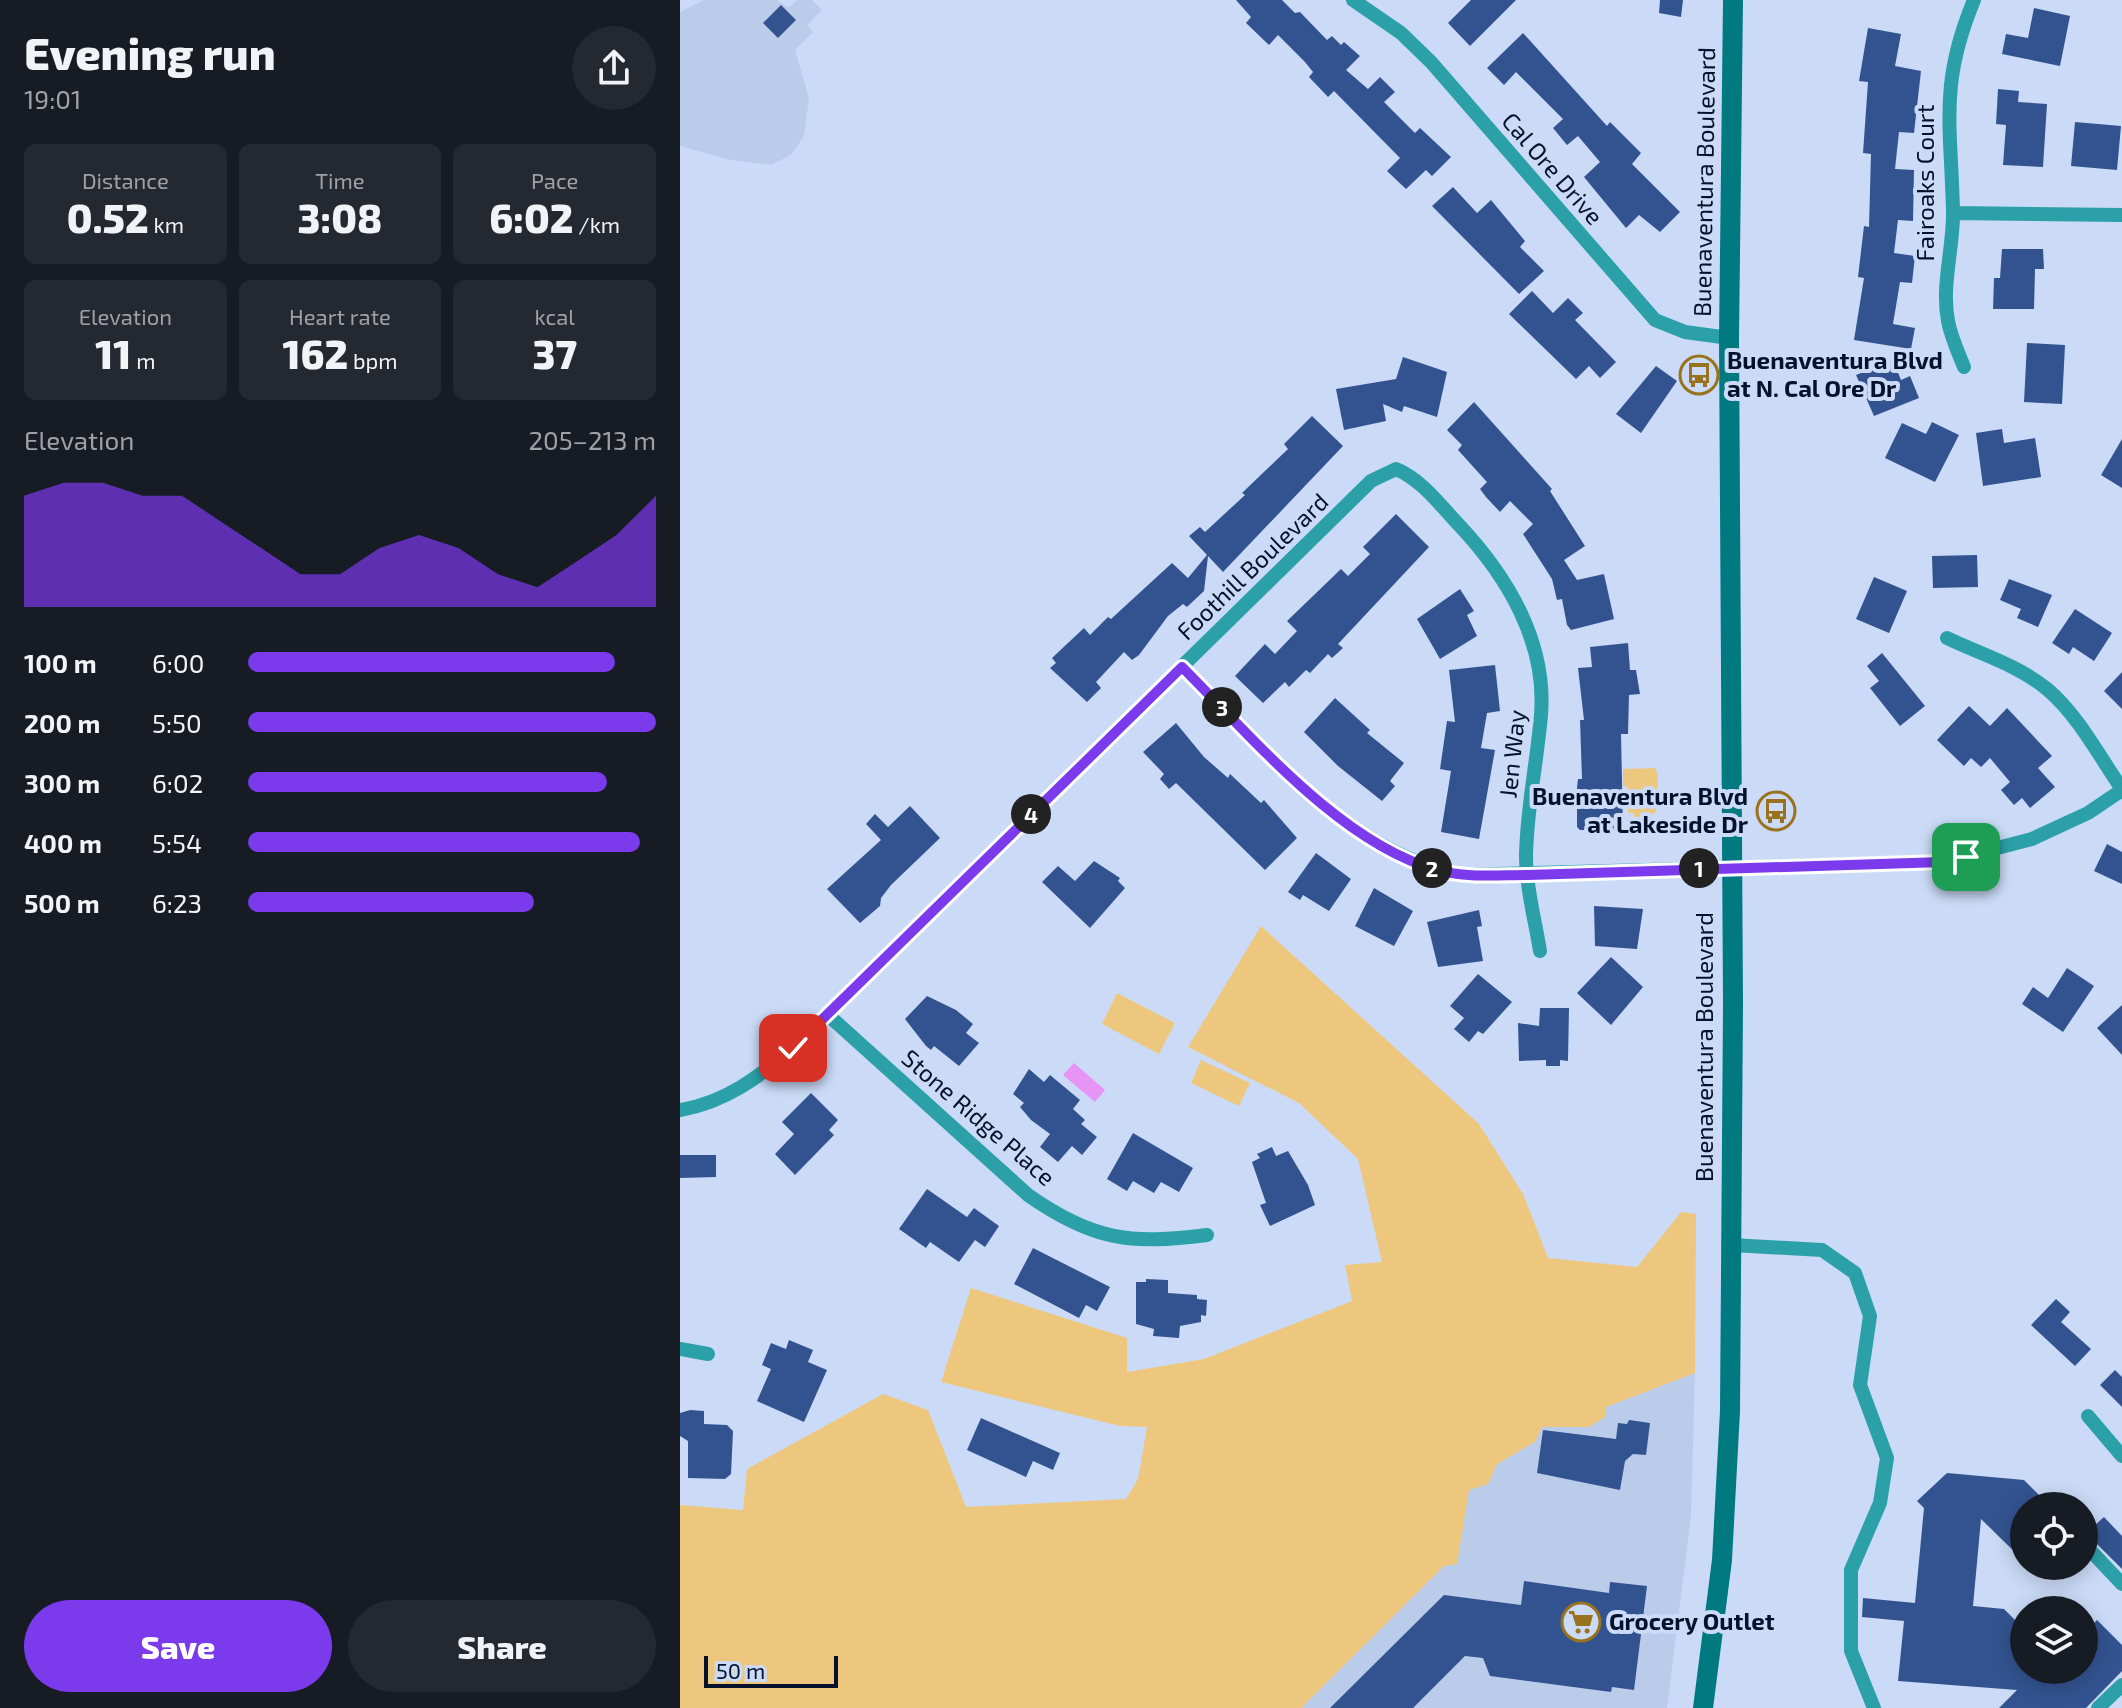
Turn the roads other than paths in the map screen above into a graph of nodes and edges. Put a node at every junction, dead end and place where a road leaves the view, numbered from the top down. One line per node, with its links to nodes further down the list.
1 (1353, 0): 6 (street, Cal Ore Drive)
2 (1733, 0): 6 (main road, Buenaventura Boulevard)
3 (1974, 0): 4 (street, Fairoaks Court)
4 (1953, 213): 5 (street); 7 (street, Fairoaks Court)
5 (2122, 215)
6 (1729, 338): 12 (main road, Buenaventura Boulevard)
7 (1964, 367)
8 (1396, 469): 10 (street, Foothill Boulevard); 13 (street, Jen Way)
9 (1947, 638): 11 (street)
10 (1182, 667): 13 (street); 15 (street, Foothill Boulevard)
11 (2122, 790): 12 (street)
12 (1731, 867): 13 (street); 18 (main road, Buenaventura Boulevard)
13 (1528, 875): 14 (street, Jen Way)
14 (1540, 951)
15 (827, 1014): 16 (street, Foothill Boulevard); 17 (street, Stone Ridge Place)
16 (680, 1110)
17 (1207, 1235)
18 (1732, 1245): 26 (main road, Buenaventura Boulevard); 27 (street)
19 (680, 1349): 20 (street)
20 (708, 1354)
21 (2088, 1416): 22 (street)
22 (2122, 1456)
23 (2098, 1559): 24 (street)
24 (2122, 1584)
25 (2122, 1685): 28 (street)
26 (1703, 1708)
27 (1874, 1708)
28 (2098, 1708)

